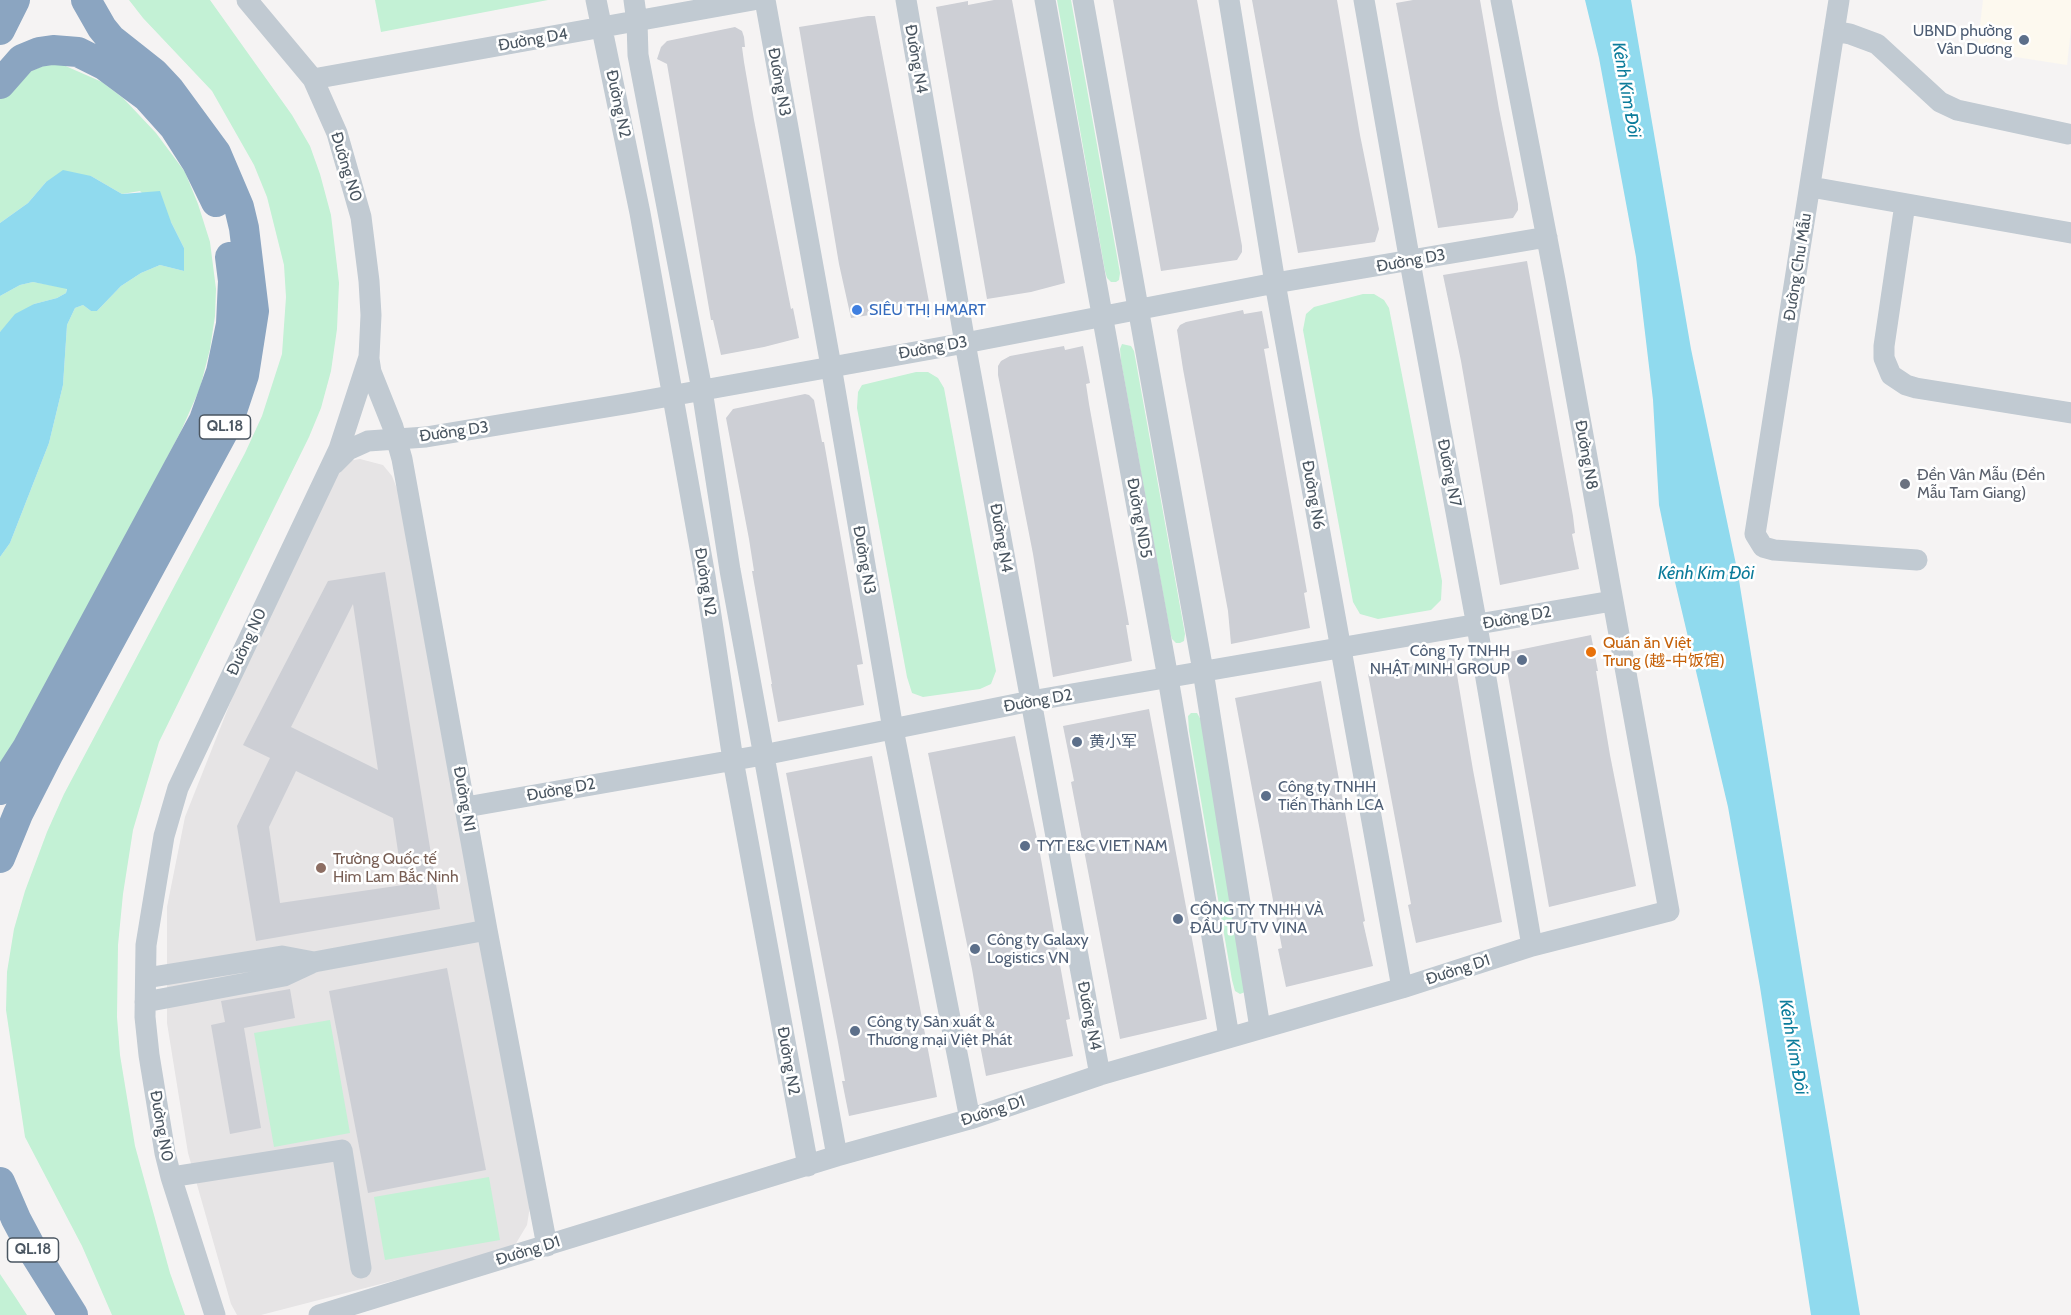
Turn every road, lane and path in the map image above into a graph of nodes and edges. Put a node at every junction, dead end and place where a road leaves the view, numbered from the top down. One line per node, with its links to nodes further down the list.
1 (15, 0): 17 (highway)
2 (247, 0): 19 (street, Đường N0)
3 (596, 0): 16 (street, Đường N2)
4 (634, 0): 15 (street, Đường N2)
5 (753, 0): 15 (street, Đường D4)
6 (765, 0): 34 (street, Đường N3)
7 (906, 0): 32 (street, Đường N4)
8 (1045, 0): 31 (street, Đường ND5)
9 (1083, 0): 30 (street)
10 (1229, 0): 29 (street, Đường N6)
11 (1364, 0): 28 (street, Đường N7)
12 (1502, 0): 27 (street, Đường N8)
13 (1839, 0): 18 (street, Đường Chu Mẫu)
14 (91, 5): 54 (highway, QL.18)
15 (637, 22): 16 (street, Đường D4); 24 (street, Đường N2)
16 (603, 28): 19 (street, Đường D4); 25 (street, Đường N2)
17 (0, 30)
18 (1834, 32): 21 (street); 22 (street, Đường Chu Mẫu)
19 (313, 79): 33 (street, Đường N0)
20 (0, 84): 52 (highway)
21 (2068, 134)
22 (1811, 187): 23 (street); 40 (street, Đường Chu Mẫu)
23 (1905, 204): 26 (street); 37 (street)
24 (667, 209): 25 (street); 35 (street, Đường N2)
25 (640, 213): 36 (street, Đường N2)
26 (2071, 233)
27 (1547, 237): 28 (street, Đường D3); 43 (street, Đường N8)
28 (1410, 262): 29 (street, Đường D3); 44 (street, Đường N7)
29 (1275, 283): 30 (street, Đường D3); 45 (street, Đường N6)
30 (1138, 310): 31 (street, Đường D3); 46 (street)
31 (1101, 317): 32 (street, Đường D3); 47 (street, Đường ND5)
32 (965, 343): 34 (street, Đường D3); 48 (street, Đường N4)
33 (369, 357): 38 (street, Đường N1); 39 (street, Đường N0)
34 (831, 366): 35 (street, Đường D3); 49 (street, Đường N3)
35 (702, 390): 36 (street, Đường D3); 41 (street, Đường N2)
36 (671, 396): 38 (street, Đường D3); 42 (street, Đường N2)
37 (2071, 413)
38 (397, 440): 39 (street, Đường D3); 53 (street, Đường N1)
39 (329, 472): 61 (street, Đường N0)
40 (1917, 560)
41 (730, 570): 42 (street); 50 (street, Đường N2)
42 (705, 576): 51 (street, Đường N2)
43 (1612, 601): 44 (street, Đường D2); 55 (street, Đường N8)
44 (1478, 626): 45 (street, Đường D2); 57 (street, Đường N7)
45 (1341, 649): 46 (street, Đường D2); 62 (street, Đường N6)
46 (1203, 671): 47 (street, Đường D2); 64 (street)
47 (1168, 678): 48 (street, Đường D2); 65 (street, Đường ND5)
48 (1031, 701): 49 (street, Đường D2); 66 (street, Đường N4)
49 (893, 729): 50 (street, Đường D2); 67 (street, Đường N3)
50 (763, 754): 51 (street, Đường D2); 58 (street, Đường N2)
51 (733, 760): 53 (street, Đường D2); 60 (street, Đường N2)
52 (0, 790)
53 (466, 807): 56 (street, Đường N1)
54 (0, 858)
55 (1669, 911): 57 (street, Đường D1)
56 (487, 930): 59 (street); 73 (street, Đường N1)
57 (1532, 946): 62 (street, Đường D1)
58 (801, 957): 60 (street); 68 (street, Đường N2)
59 (314, 962): 61 (street); 63 (street)
60 (770, 963): 69 (street, Đường N2)
61 (146, 978): 63 (street, Đường N0)
62 (1402, 988): 64 (street, Đường D1)
63 (146, 1002): 70 (street, Đường N0)
64 (1260, 1028): 65 (street, Đường D1)
65 (1228, 1037): 66 (street, Đường D1)
66 (1100, 1075): 67 (street, Đường D1)
67 (970, 1119): 68 (street, Đường D1)
68 (837, 1156): 69 (street, Đường D1)
69 (807, 1166): 73 (street, Đường D1)
70 (171, 1177): 74 (street); 77 (street, Đường N0)
71 (0, 1182): 76 (highway, QL.18)
72 (0, 1231): 75 (highway)
73 (547, 1246): 78 (street, Đường D1)
74 (361, 1268)
75 (55, 1315)
76 (73, 1315)
77 (215, 1315)
78 (319, 1315)

